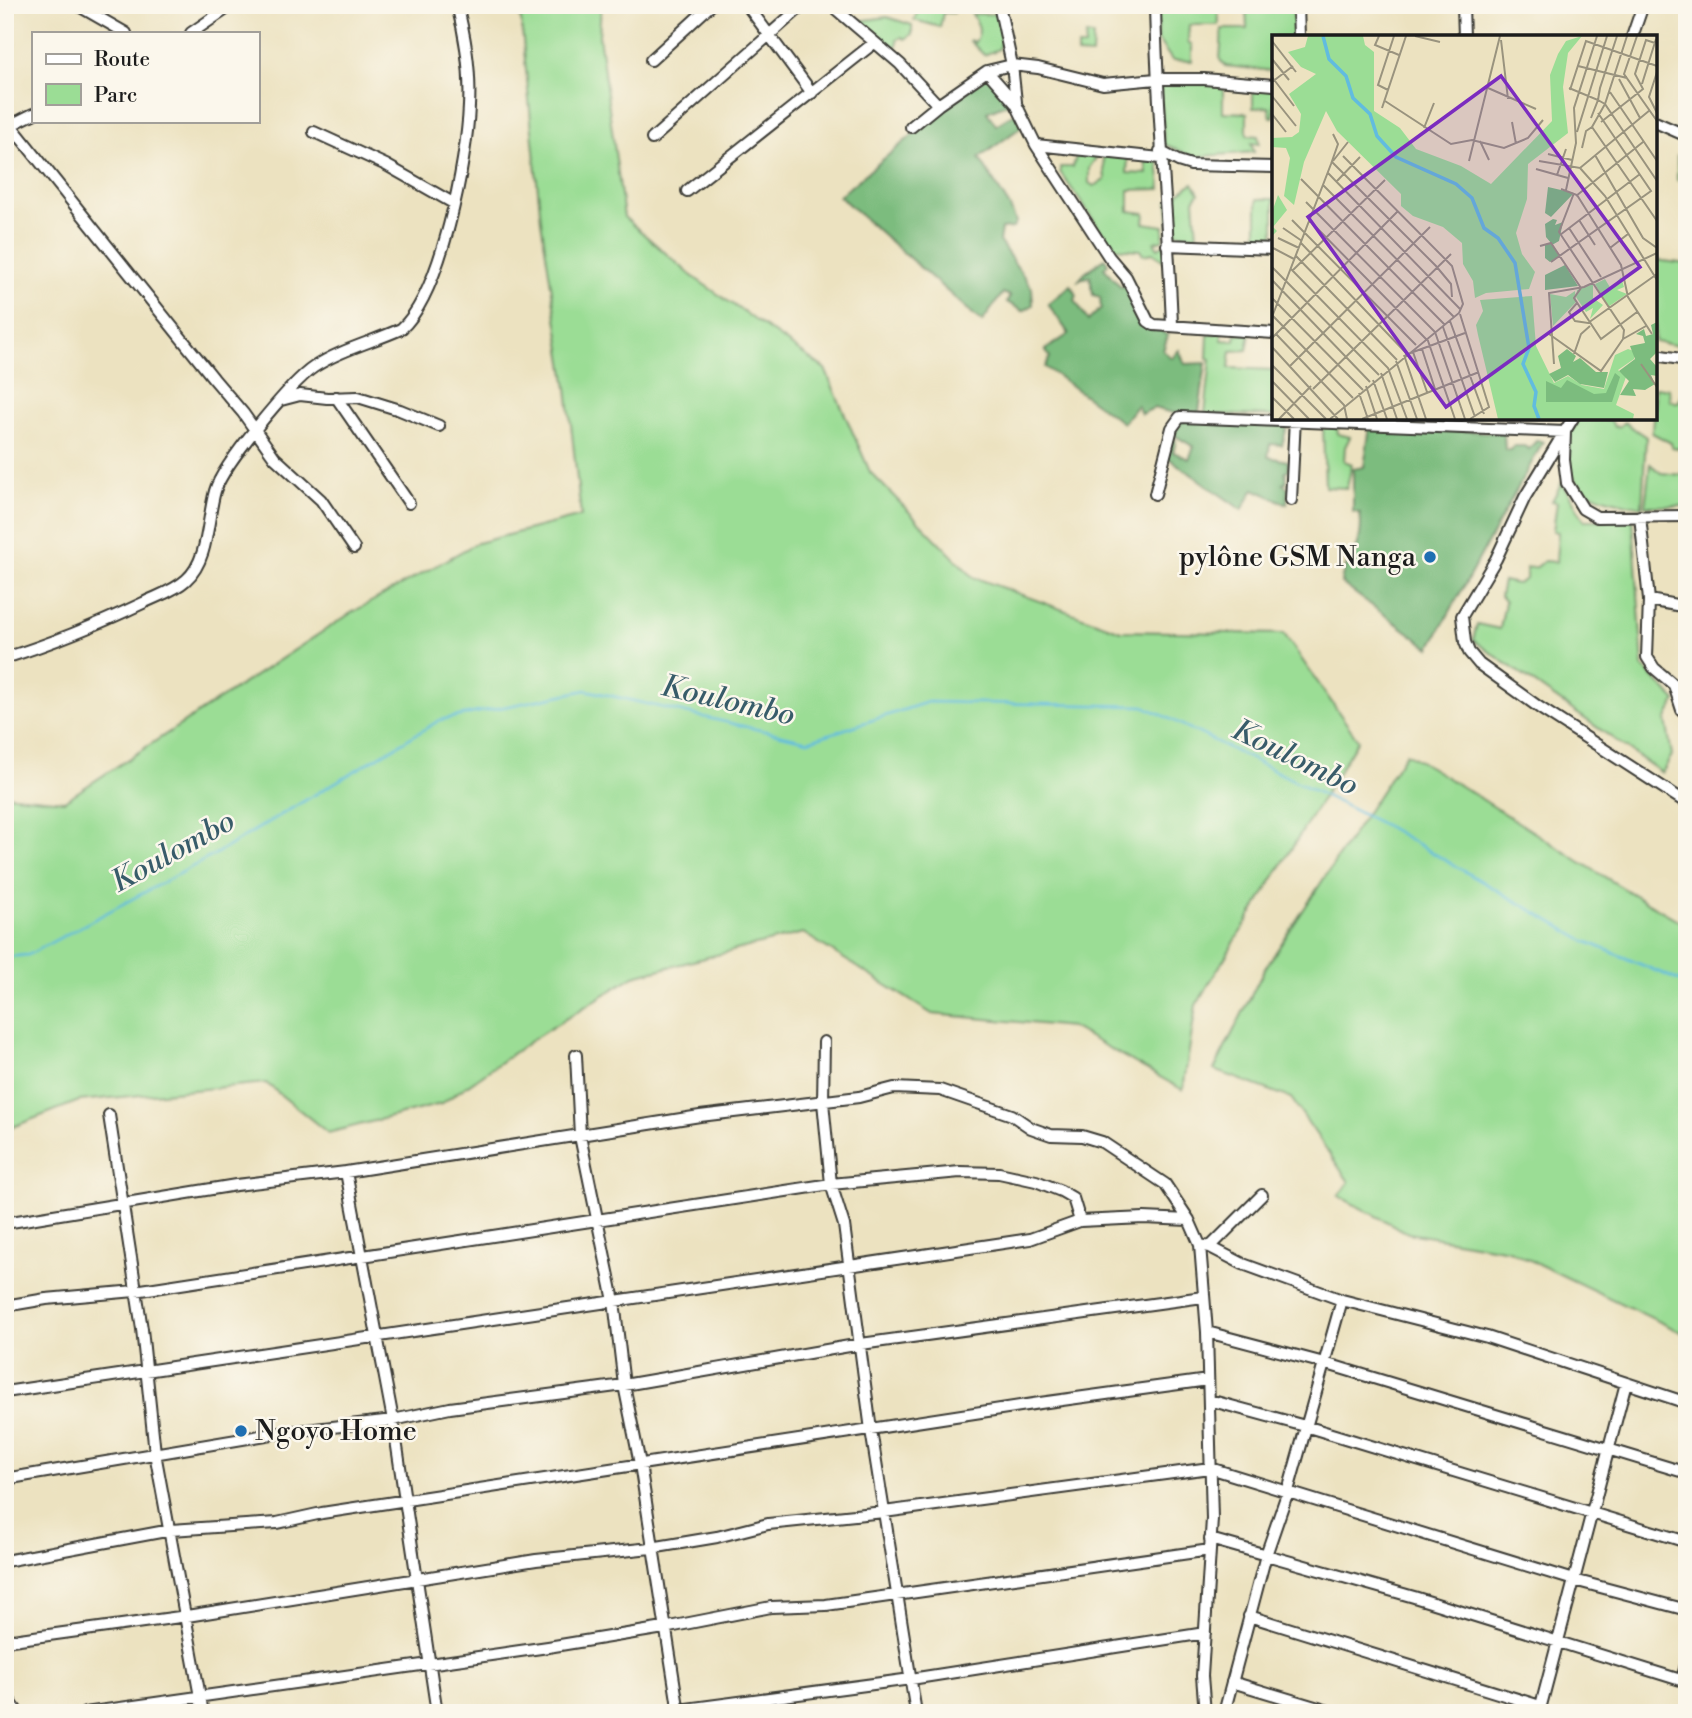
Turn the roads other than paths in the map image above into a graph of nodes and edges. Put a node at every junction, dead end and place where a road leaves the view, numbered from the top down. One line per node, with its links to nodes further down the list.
1 (77, 5): 13 (street)
2 (232, 5): 14 (street)
3 (457, 5): 39 (street)
4 (711, 5): 20 (street)
5 (747, 5): 15 (street)
6 (803, 5): 15 (street)
7 (831, 5): 19 (street)
8 (999, 5): 21 (street)
9 (1155, 5): 23 (street)
10 (1297, 5): 16 (street)
11 (1463, 5): 17 (street)
12 (1643, 5): 18 (street)
13 (124, 32)
14 (192, 32)
15 (770, 35): 25 (street); 34 (street)
16 (1299, 35)
17 (1464, 35)
18 (1633, 35)
19 (874, 43): 25 (street); 27 (street)
20 (651, 60)
21 (1012, 65): 22 (street); 23 (street); 26 (street)
22 (987, 71): 26 (street); 27 (street)
23 (1156, 79): 24 (street); 36 (street)
24 (1272, 85)
25 (812, 93): 38 (street)
26 (1016, 104): 35 (street)
27 (938, 105): 31 (street)
28 (32, 114): 29 (street)
29 (8, 121): 52 (street)
30 (1657, 123): 33 (street)
31 (911, 127)
32 (314, 132): 39 (street)
33 (1687, 136)
34 (652, 139)
35 (1036, 145): 36 (street); 42 (street)
36 (1160, 154): 37 (street); 40 (street)
37 (1272, 167)
38 (687, 191)
39 (453, 203): 47 (street)
40 (1167, 245): 41 (street); 42 (street)
41 (1272, 249)
42 (1171, 326): 43 (street)
43 (1272, 333)
44 (1657, 355): 45 (street)
45 (1687, 360)
46 (336, 397): 47 (street); 51 (street); 56 (street)
47 (281, 400): 52 (street)
48 (1272, 419): 54 (street)
49 (1295, 420): 53 (street); 55 (street)
50 (1572, 420): 53 (street)
51 (439, 426)
52 (255, 431): 59 (street); 62 (street)
53 (1565, 432): 57 (street); 64 (street)
54 (1155, 494)
55 (1291, 500)
56 (409, 503)
57 (1640, 516): 58 (street); 60 (street)
58 (1687, 516)
59 (354, 548)
60 (1649, 600): 61 (street); 63 (street)
61 (1687, 607)
62 (5, 658)
63 (1682, 710)
64 (1687, 803)
65 (824, 1042): 67 (street)
66 (576, 1055): 69 (street)
67 (823, 1102): 69 (street); 71 (street); 74 (street)
68 (109, 1115): 73 (street)
69 (580, 1136): 70 (street); 75 (street)
70 (346, 1172): 73 (street); 79 (street)
71 (831, 1184): 75 (street); 76 (street); 80 (street)
72 (1262, 1195): 78 (street)
73 (122, 1205): 77 (street); 81 (street)
74 (1189, 1220): 76 (street); 78 (street)
75 (599, 1221): 79 (street); 84 (street)
76 (1080, 1221): 80 (street)
77 (5, 1223)
78 (1205, 1246): 82 (street); 83 (street)
79 (362, 1255): 81 (street); 87 (street)
80 (849, 1265): 84 (street); 88 (street)
81 (135, 1291): 85 (street); 90 (street)
82 (1203, 1297): 86 (street); 88 (street)
83 (1342, 1300): 89 (street); 92 (street)
84 (614, 1301): 87 (street); 93 (street)
85 (5, 1306)
86 (1207, 1332): 89 (street); 91 (street)
87 (377, 1337): 90 (street); 97 (street)
88 (860, 1344): 93 (street); 99 (street)
89 (1324, 1363): 98 (street); 100 (street)
90 (147, 1371): 94 (street); 101 (street)
91 (1208, 1380): 95 (street); 99 (street)
92 (1626, 1383): 96 (street); 100 (street)
93 (624, 1385): 97 (street); 102 (street)
94 (5, 1392)
95 (1209, 1400): 98 (street); 103 (street)
96 (1687, 1403)
97 (393, 1420): 101 (street); 107 (street)
98 (1306, 1426): 106 (street); 109 (street)
99 (871, 1430): 102 (street); 108 (street)
100 (1608, 1450): 104 (street); 109 (street)
101 (155, 1452): 105 (street); 110 (street)
102 (640, 1464): 107 (street); 113 (street)
103 (1210, 1468): 106 (street); 108 (street); 112 (street)
104 (1687, 1473)
105 (5, 1479)
106 (1288, 1491): 114 (street); 117 (street)
107 (404, 1501): 110 (street); 116 (street)
108 (884, 1512): 113 (street); 118 (street)
109 (1591, 1514): 111 (street); 117 (street)
110 (171, 1530): 115 (street); 120 (street)
111 (1687, 1542)
112 (1210, 1545): 114 (street); 118 (street); 123 (street)
113 (651, 1548): 116 (street); 122 (street)
114 (1266, 1555): 121 (street); 125 (street)
115 (5, 1561)
116 (416, 1577): 120 (street); 127 (street)
117 (1574, 1580): 119 (street); 125 (street)
118 (897, 1594): 122 (street); 128 (street)
119 (1687, 1610)
120 (187, 1616): 124 (street); 132 (street)
121 (1249, 1616): 130 (street); 133 (street)
122 (664, 1628): 127 (street); 135 (street)
123 (1205, 1633): 128 (street); 141 (street)
124 (5, 1641)
125 (1557, 1642): 129 (street); 133 (street)
126 (1687, 1661): 129 (street)
127 (430, 1664): 132 (street); 138 (street)
128 (911, 1679): 135 (street); 140 (street)
129 (1684, 1681)
130 (1232, 1682): 142 (street); 143 (street)
131 (5, 1694): 134 (street)
132 (201, 1695): 136 (street); 137 (street)
133 (1539, 1709)
134 (13, 1711)
135 (679, 1711): 139 (street)
136 (85, 1713)
137 (203, 1713)
138 (437, 1713)
139 (656, 1713)
140 (916, 1713)
141 (1205, 1713)
142 (1224, 1713)
143 (1335, 1713)

